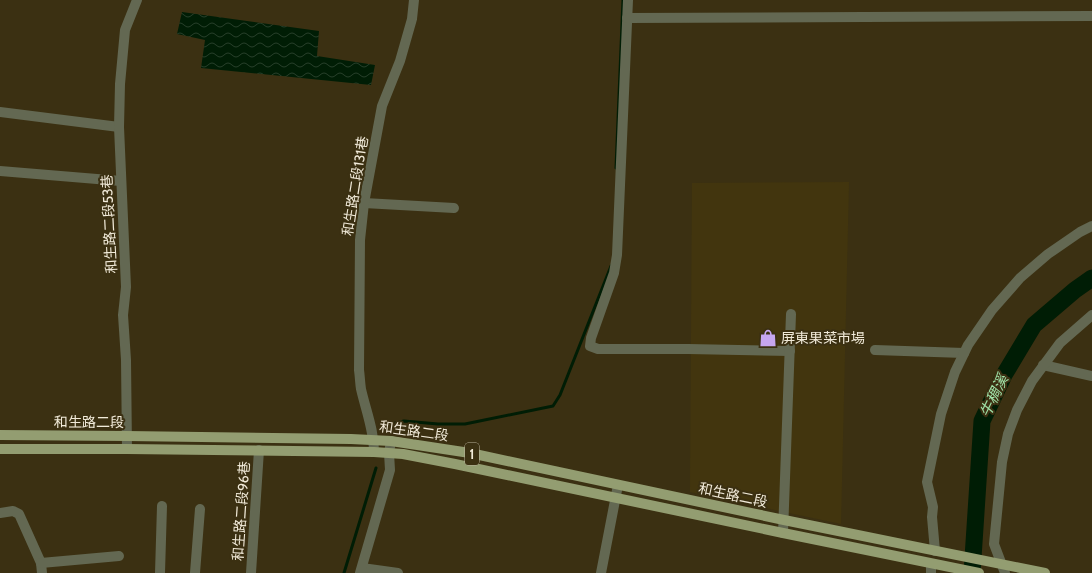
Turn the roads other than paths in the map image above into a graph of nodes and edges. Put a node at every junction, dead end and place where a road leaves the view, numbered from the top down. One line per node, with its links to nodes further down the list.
1 (137, 0): 7 (street, 和生路二段53巷)
2 (414, 0): 10 (street, 和生路二段131巷)
3 (628, 0): 5 (street)
4 (1092, 16): 5 (street)
5 (627, 18): 16 (street)
6 (0, 112): 7 (street)
7 (119, 127): 9 (street, 和生路二段53巷)
8 (0, 171): 9 (street)
9 (121, 181): 21 (street, 和生路二段53巷)
10 (364, 203): 11 (street); 22 (street, 和生路二段131巷)
11 (454, 208)
12 (1092, 226): 17 (street)
13 (791, 314): 16 (street)
14 (1092, 315): 18 (street)
15 (874, 350): 17 (street)
16 (790, 351): 34 (street)
17 (964, 353): 36 (street)
18 (1043, 365): 19 (street); 40 (street)
19 (1092, 376)
20 (0, 436): 21 (main road, 和生路二段 / 1)
21 (127, 436): 22 (main road, 和生路二段 / 1); 24 (street, 和生路二段53巷)
22 (374, 440): 23 (main road, 和生路二段 / 1); 27 (street, 和生路二段131巷)
23 (391, 441): 28 (street); 29 (main road, 和生路二段 / 1)
24 (127, 448): 25 (main road, 和生路二段 / 1); 26 (main road, 和生路二段 / 1)
25 (0, 449)
26 (259, 450): 27 (main road, 和生路二段 / 1); 44 (street, 和生路二段96巷)
27 (374, 452): 28 (main road, 和生路二段 / 1)
28 (389, 453): 30 (main road, 和生路二段 / 1); 41 (street)
29 (618, 485): 30 (street); 34 (main road, 和生路二段 / 1)
30 (616, 498): 35 (main road, 和生路二段 / 1); 46 (street)
31 (162, 506): 42 (street)
32 (200, 509): 43 (street)
33 (0, 513): 39 (street)
34 (784, 520): 35 (street); 36 (main road, 和生路二段 / 1)
35 (783, 533): 38 (main road, 和生路二段 / 1)
36 (935, 551): 40 (main road, 1)
37 (119, 556): 39 (street)
38 (933, 567): 47 (main road, 和生路二段)
39 (41, 568)
40 (1004, 569): 48 (main road, 1)
41 (361, 570): 45 (street)
42 (160, 573)
43 (195, 573)
44 (251, 573)
45 (398, 573)
46 (601, 573)
47 (979, 573)
48 (1045, 573)

